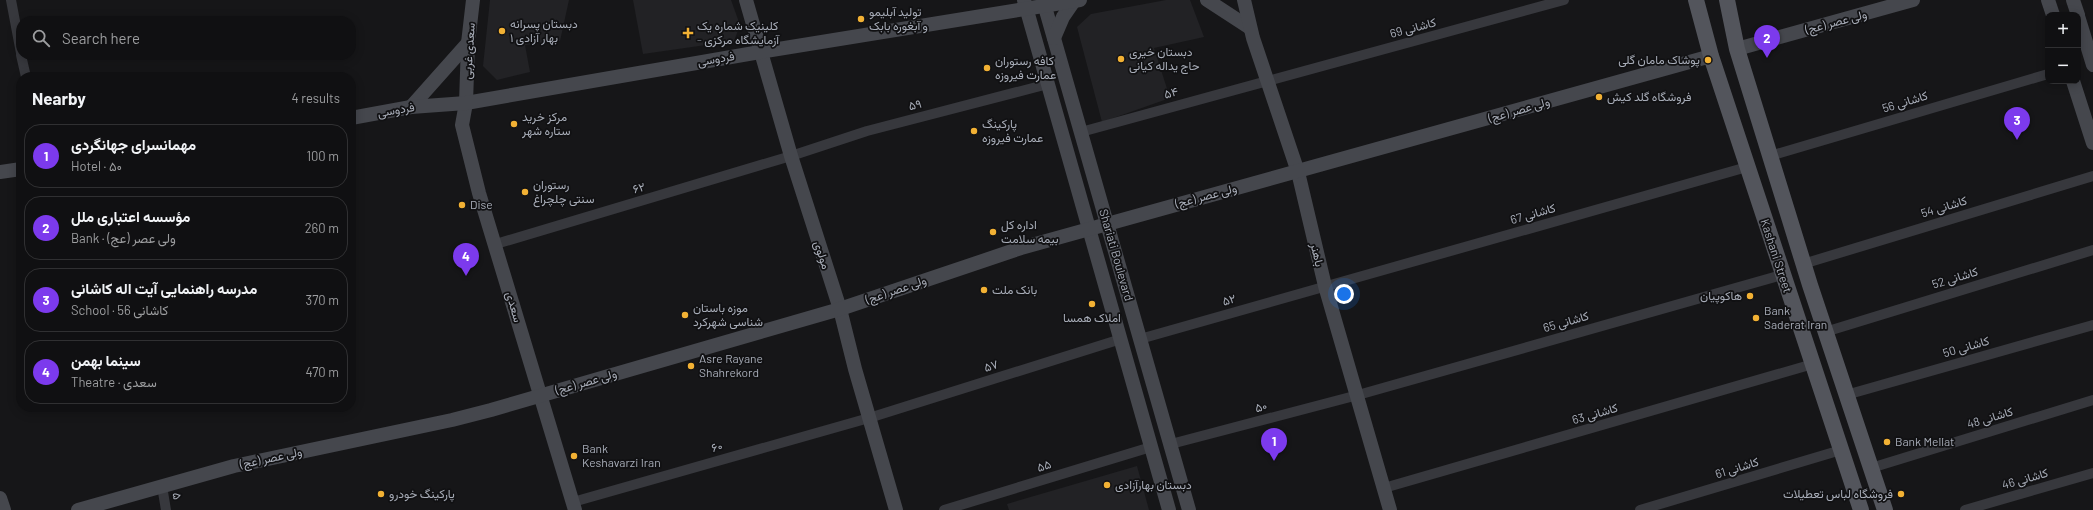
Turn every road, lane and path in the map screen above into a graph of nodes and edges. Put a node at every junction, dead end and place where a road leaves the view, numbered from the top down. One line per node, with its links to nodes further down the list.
1 (11, 0): 19 (street)
2 (473, 0): 22 (main road, سعدی غربی)
3 (746, 0): 24 (main road, مولوی)
4 (1077, 0): 14 (main road, فردوسی); 21 (main road)
5 (1207, 0): 20 (main road)
6 (1244, 0): 20 (main road, باهنر)
7 (1254, 0): 20 (main road)
8 (1564, 0): 30 (street, کاشانی 69)
9 (1696, 0): 25 (main road, Kashani Street)
10 (1727, 0): 23 (main road, Kashani Street)
11 (1913, 0): 23 (main road, ولی عصر (عج))
12 (2048, 0): 16 (main road)
13 (2073, 0): 17 (main road)
14 (1044, 3): 15 (main road, فردوسی); 21 (main road, Shariati Boulevard)
15 (1025, 4): 24 (main road, فردوسی); 31 (main road, Shariati Boulevard)
16 (2051, 12)
17 (2077, 12)
18 (2081, 25): 27 (main road)
19 (16, 27)
20 (1250, 28): 30 (main road, باهنر)
21 (1054, 38): 36 (main road, Shariati Boulevard)
22 (468, 43): 33 (main road, سعدی غربی); 34 (main road)
23 (1737, 49): 39 (main road, Kashani Street)
24 (760, 52): 33 (main road, فردوسی); 38 (main road, مولوی)
25 (1711, 56): 40 (main road, Kashani Street); 43 (main road, ولی عصر (عج))
26 (22, 60): 28 (street)
27 (2092, 60)
28 (25, 72)
29 (2045, 75): 39 (street, کاشانی 56)
30 (1268, 80): 36 (street, ۵۴); 43 (main road, باهنر)
31 (1048, 84): 38 (street, ۵۹); 46 (main road, Shariati Boulevard)
32 (2074, 84): 37 (main road)
33 (466, 103): 34 (main road, فردوسی); 47 (main road, سعدی)
34 (411, 107): 35 (main road, فردوسی)
35 (356, 117)
36 (1081, 132): 45 (main road, Shariati Boulevard)
37 (2093, 143)
38 (790, 156): 47 (street, ۶۲); 52 (main road, مولوی)
39 (1770, 156): 49 (main road, Kashani Street)
40 (1747, 167): 50 (main road, Kashani Street); 51 (street, کاشانی 67)
41 (16, 170): 42 (main road)
42 (0, 172)
43 (1298, 172): 45 (main road, ولی عصر (عج)); 51 (main road, باهنر)
44 (2093, 176): 49 (street, کاشانی 54)
45 (1107, 224): 46 (main road, ولی عصر (عج)); 56 (main road, Shariati Boulevard)
46 (1090, 228): 52 (main road, ولی عصر (عج)); 55 (main road, Shariati Boulevard)
47 (496, 244): 58 (main road, سعدی)
48 (2093, 250): 54 (street, کاشانی 52)
49 (1803, 264): 54 (main road, Kashani Street)
50 (1782, 275): 57 (main road, Kashani Street); 59 (street, کاشانی 65)
51 (1325, 286): 56 (street, ۵۲); 59 (main road, باهنر)
52 (840, 309): 58 (main road, ولی عصر (عج)); 62 (main road, مولوی)
53 (2093, 325): 60 (street, کاشانی 50)
54 (1825, 332): 60 (main road, Kashani Street)
55 (1121, 339): 62 (street, ۵۷); 64 (main road, Shariati Boulevard)
56 (1140, 339): 63 (main road, Shariati Boulevard)
57 (1813, 364): 65 (main road, Kashani Street); 69 (street, کاشانی 63)
58 (540, 395): 68 (main road, ولی عصر (عج)); 71 (main road, سعدی)
59 (1358, 395): 63 (street, ۵۰); 69 (main road, باهنر)
60 (1846, 395): 66 (main road, Kashani Street)
61 (2093, 400): 66 (street, کاشانی 48)
62 (869, 418): 71 (street, ۶۰); 75 (main road, مولوی)
63 (1171, 444): 78 (main road, Shariati Boulevard)
64 (1151, 447): 76 (street, ۵۵); 77 (main road, Shariati Boulevard)
65 (1842, 450): 80 (street, کاشانی 61); 81 (main road, Kashani Street)
66 (1871, 468): 82 (main road, Kashani Street)
67 (2093, 473): 83 (street, کاشانی 46)
68 (162, 486): 73 (main road, ولی عصر (عج)); 74 (street, ۵)
69 (1384, 488): 79 (main road, باهنر)
70 (0, 498): 72 (main road)
71 (574, 506)
72 (4, 510)
73 (78, 510)
74 (166, 510)
75 (896, 510)
76 (944, 510)
77 (1169, 510)
78 (1189, 510)
79 (1390, 510)
80 (1640, 510)
81 (1861, 510)
82 (1885, 510)
83 (1965, 510)

